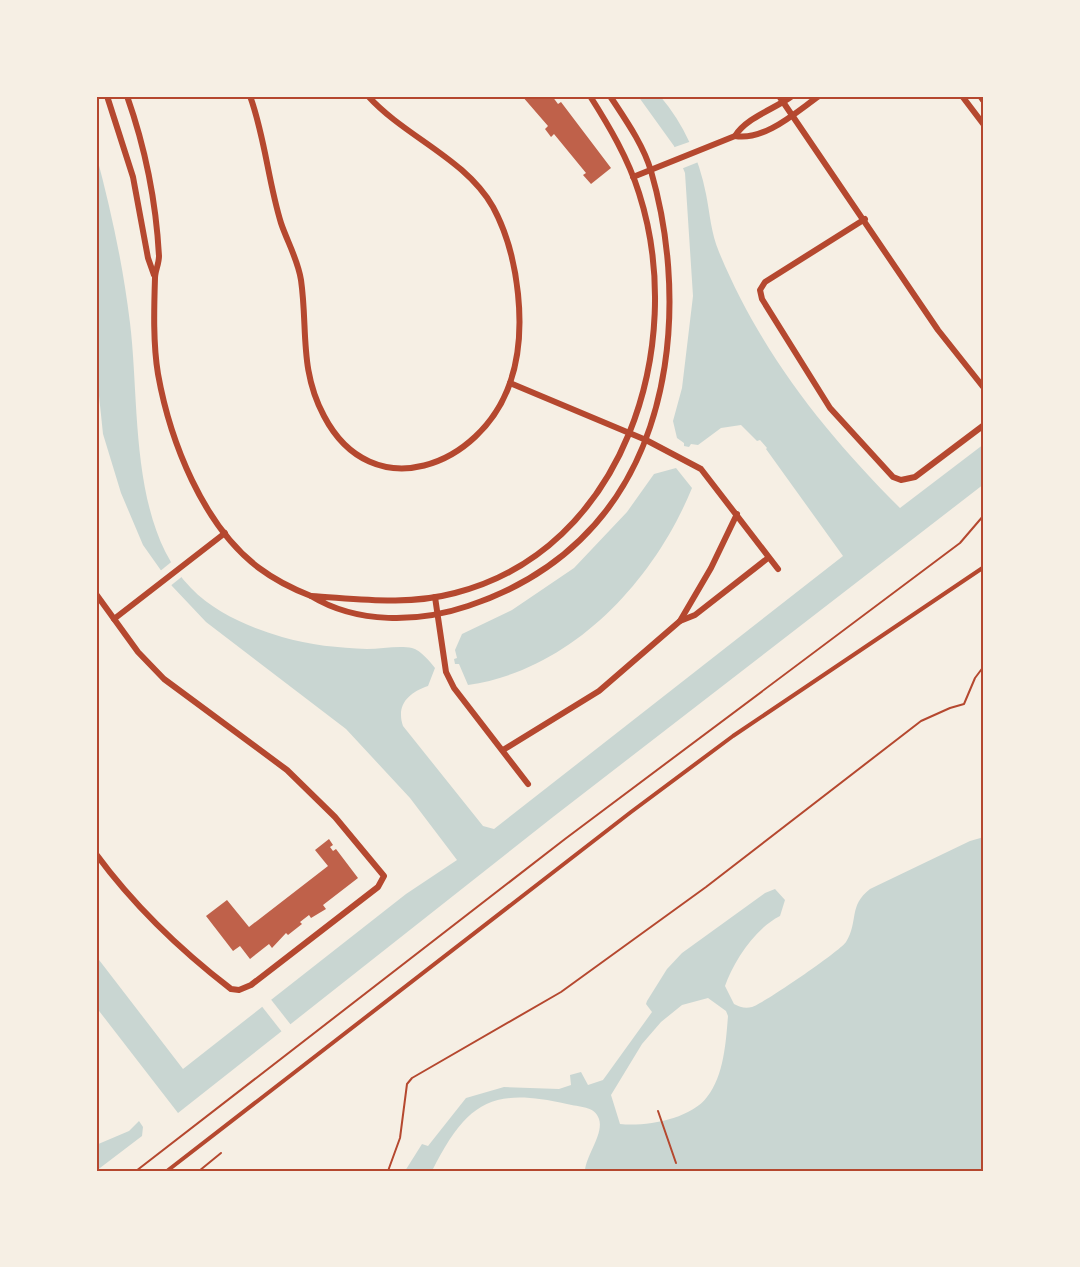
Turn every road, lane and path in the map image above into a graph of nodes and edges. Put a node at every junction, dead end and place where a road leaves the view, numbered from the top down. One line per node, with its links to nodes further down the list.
1 (107, 96): 18 (street)
2 (127, 96): 18 (street)
3 (250, 96): 19 (street)
4 (369, 96): 19 (street)
5 (590, 96): 16 (street)
6 (610, 96): 15 (street)
7 (779, 96): 11 (street)
8 (792, 96): 11 (street)
9 (819, 96): 12 (street)
10 (962, 96): 13 (street)
11 (783, 103): 12 (street); 14 (street)
12 (792, 116): 14 (street); 17 (street)
13 (984, 125)
14 (735, 136): 15 (street)
15 (651, 171): 16 (street); 23 (street)
16 (633, 177): 22 (street)
17 (865, 219): 20 (street); 21 (street)
18 (155, 276): 26 (street)
19 (510, 383): 22 (street)
20 (984, 388)
21 (984, 424)
22 (630, 433): 23 (street); 32 (street)
23 (646, 440): 24 (street); 33 (street)
24 (736, 514): 27 (street); 35 (street)
25 (984, 515): 43 (path)
26 (225, 532): 31 (street); 34 (street)
27 (768, 558): 29 (street); 35 (street)
28 (984, 567): 44 (lane)
29 (778, 569)
30 (96, 596): 34 (street)
31 (311, 597): 32 (street); 33 (street)
32 (435, 597): 33 (street)
33 (438, 616): 37 (street)
34 (114, 619): 39 (street)
35 (680, 621): 37 (street)
36 (984, 666): 46 (path)
37 (503, 750): 38 (street)
38 (528, 784)
39 (96, 854)
40 (658, 1111): 42 (path)
41 (221, 1153): 45 (path)
42 (676, 1163)
43 (136, 1171)
44 (167, 1171)
45 (199, 1171)
46 (388, 1171)

